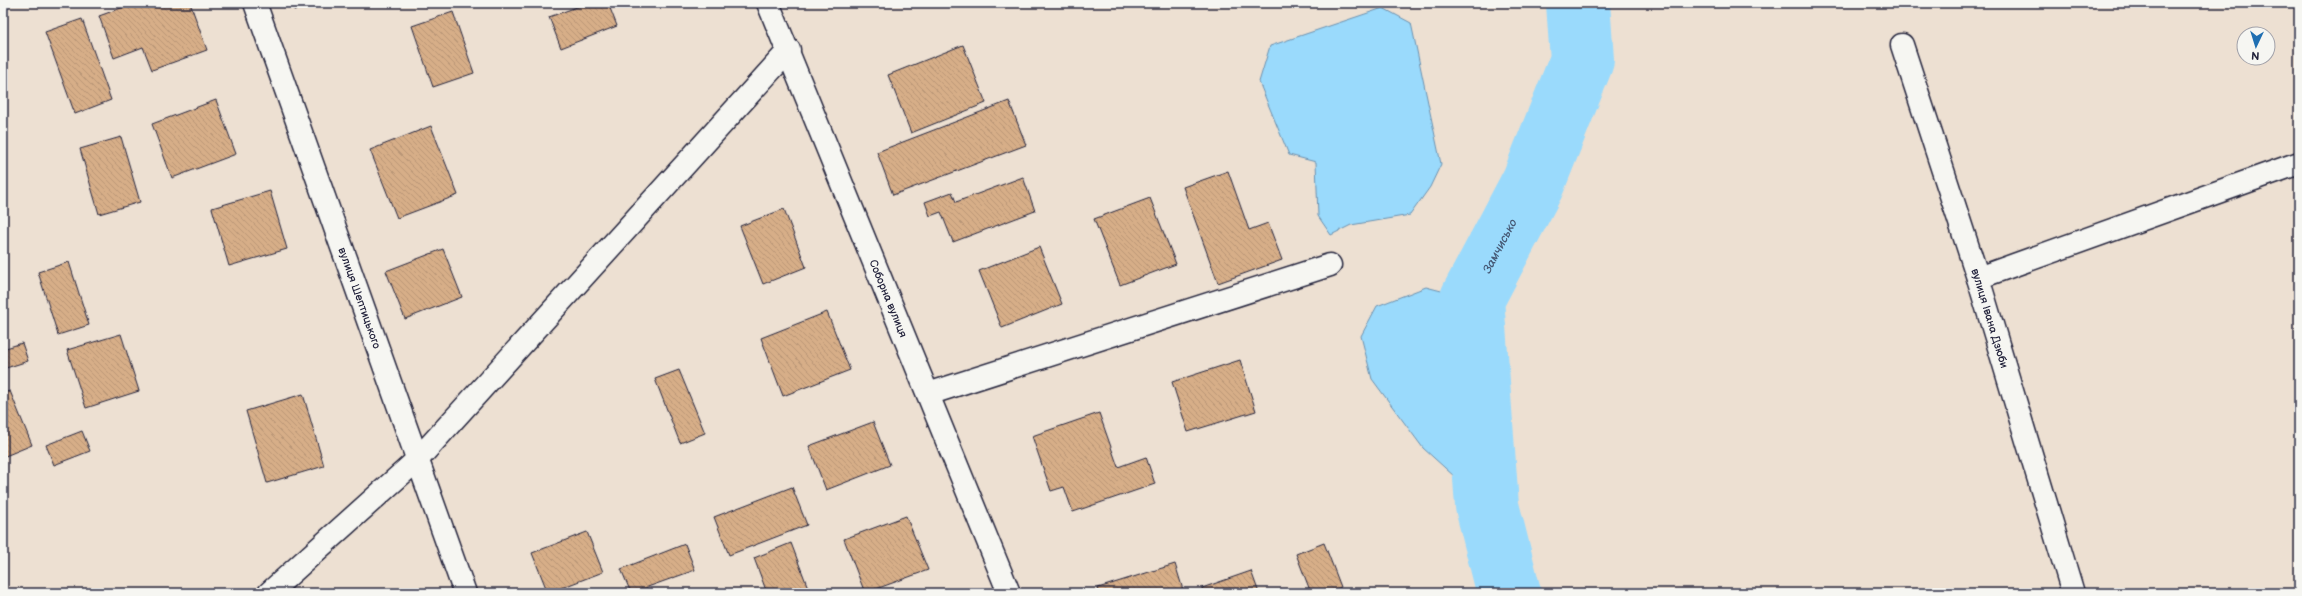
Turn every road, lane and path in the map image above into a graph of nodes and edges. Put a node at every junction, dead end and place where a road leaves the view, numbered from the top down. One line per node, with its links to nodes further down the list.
1 (255, 3): 9 (street, вулиця Шептицького)
2 (768, 3): 4 (street, Соборна вулиця)
3 (1902, 45): 7 (street, вулиця Івана Дзюби)
4 (788, 50): 8 (street, Соборна вулиця); 9 (street)
5 (2299, 163): 7 (street)
6 (1330, 265): 8 (street)
7 (1978, 278): 13 (street, вулиця Івана Дзюби)
8 (928, 394): 12 (street, Соборна вулиця)
9 (417, 460): 10 (street); 11 (street, вулиця Шептицького)
10 (269, 593)
11 (465, 593)
12 (1009, 593)
13 (2073, 593)

